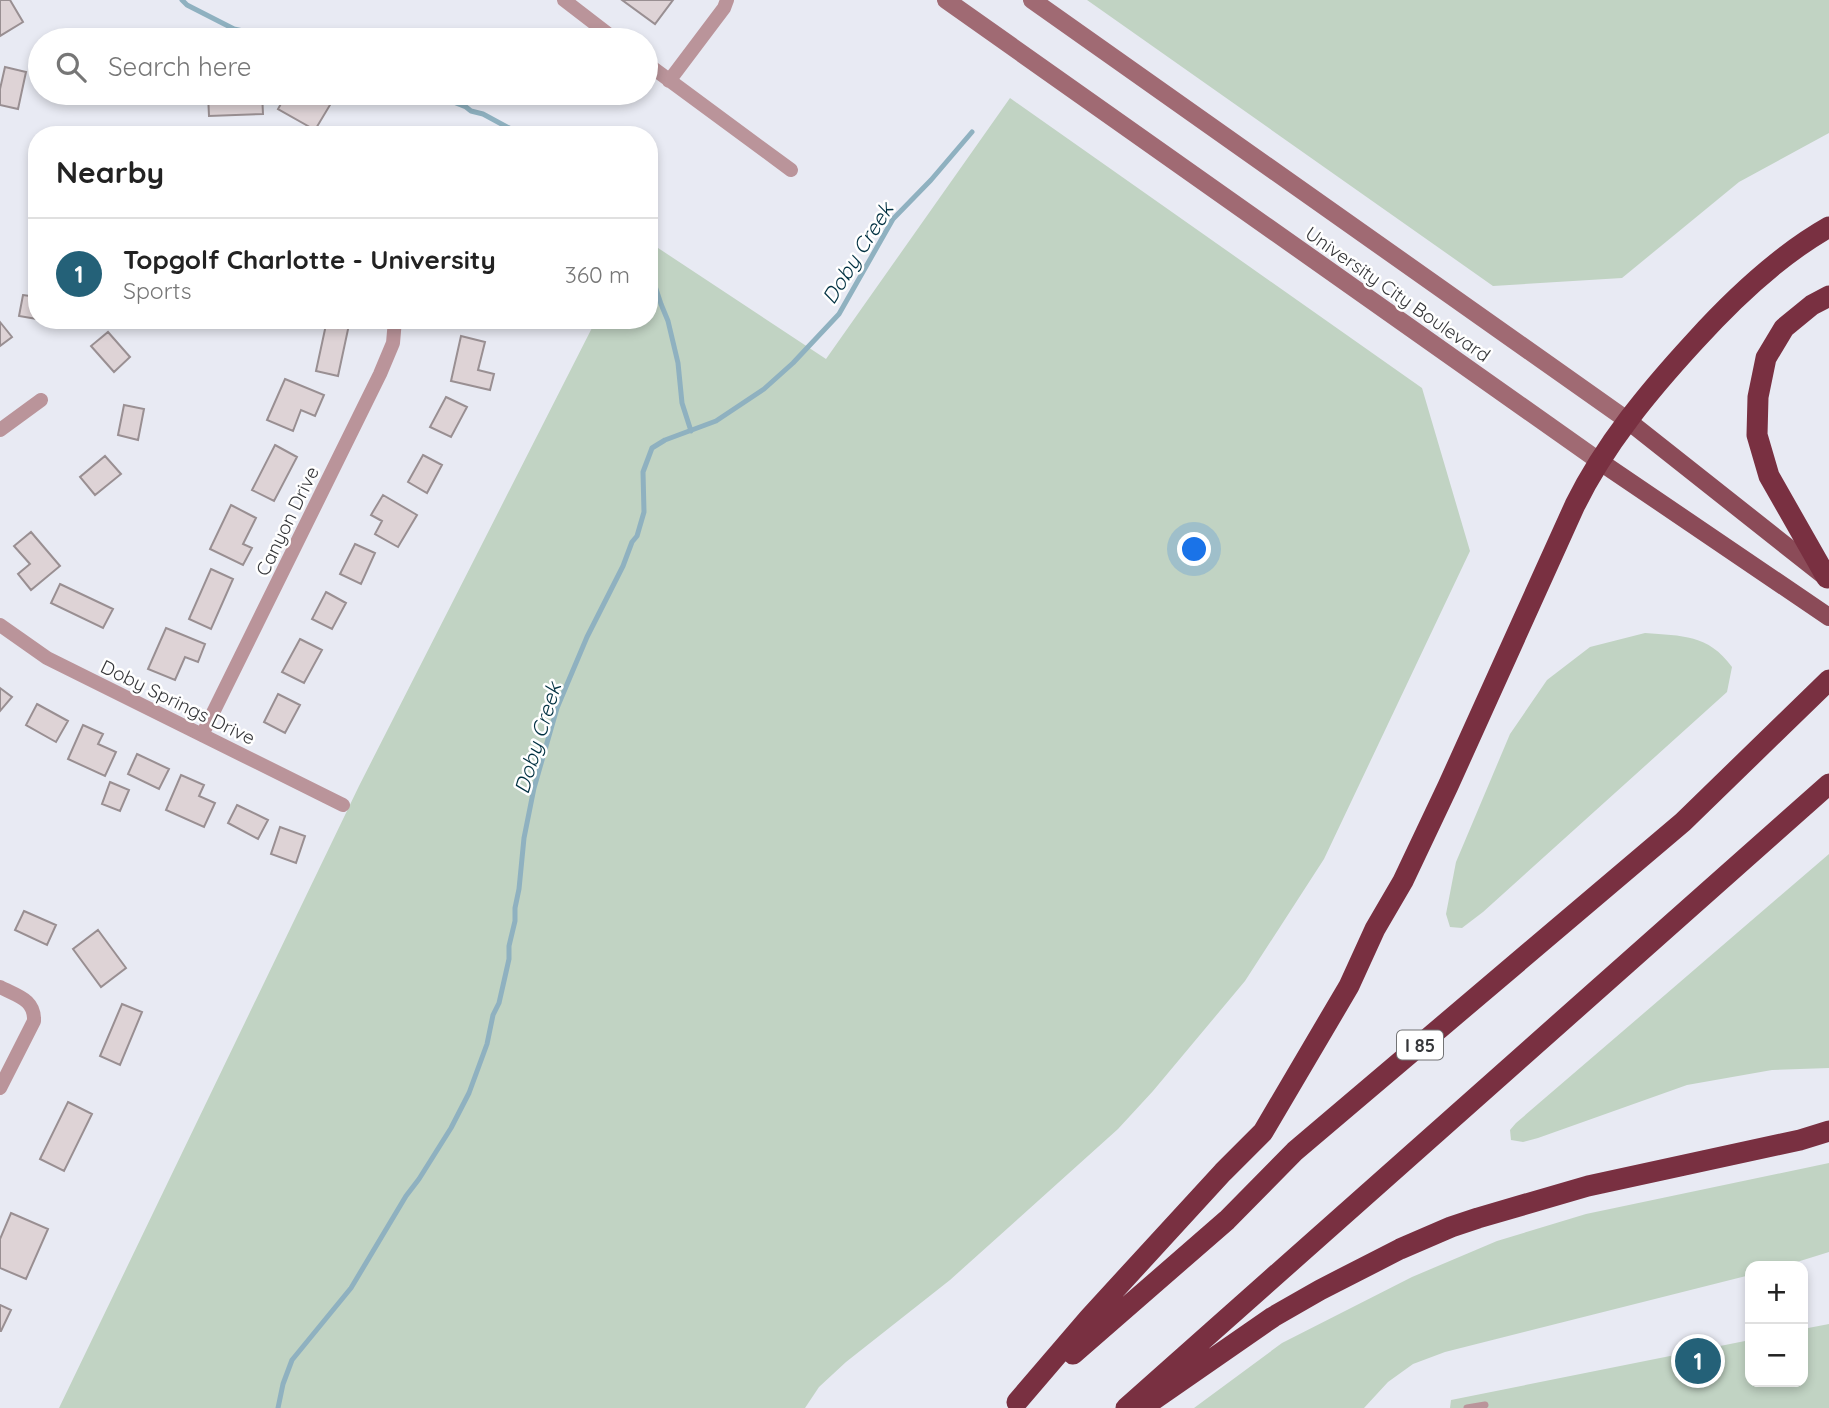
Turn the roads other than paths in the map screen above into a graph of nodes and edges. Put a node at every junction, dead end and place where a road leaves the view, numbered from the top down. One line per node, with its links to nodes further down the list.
1 (564, 0): 5 (street)
2 (727, 0): 7 (street)
3 (946, 0): 15 (main road, University City Boulevard)
4 (1032, 0): 13 (main road, University City Boulevard)
5 (600, 28)
6 (658, 73): 7 (street)
7 (669, 82): 8 (street)
8 (791, 170)
9 (1829, 227): 13 (highway)
10 (1829, 296): 16 (highway)
11 (394, 329): 20 (street, Canyon Drive)
12 (41, 400): 14 (street)
13 (1627, 421): 15 (highway); 16 (main road, University City Boulevard)
14 (0, 430)
15 (1599, 461): 17 (main road, University City Boulevard); 26 (highway)
16 (1828, 579)
17 (1825, 615)
18 (0, 625): 20 (street, Doby Springs Drive)
19 (1829, 680): 26 (highway, I 85)
20 (202, 735): 22 (street, Doby Springs Drive)
21 (1829, 784): 28 (highway)
22 (343, 805)
23 (0, 987): 24 (street)
24 (0, 1088)
25 (1829, 1132): 29 (highway)
26 (1014, 1405)
27 (1485, 1405): 30 (lane)
28 (1126, 1408)
29 (1141, 1408)
30 (1467, 1408)

